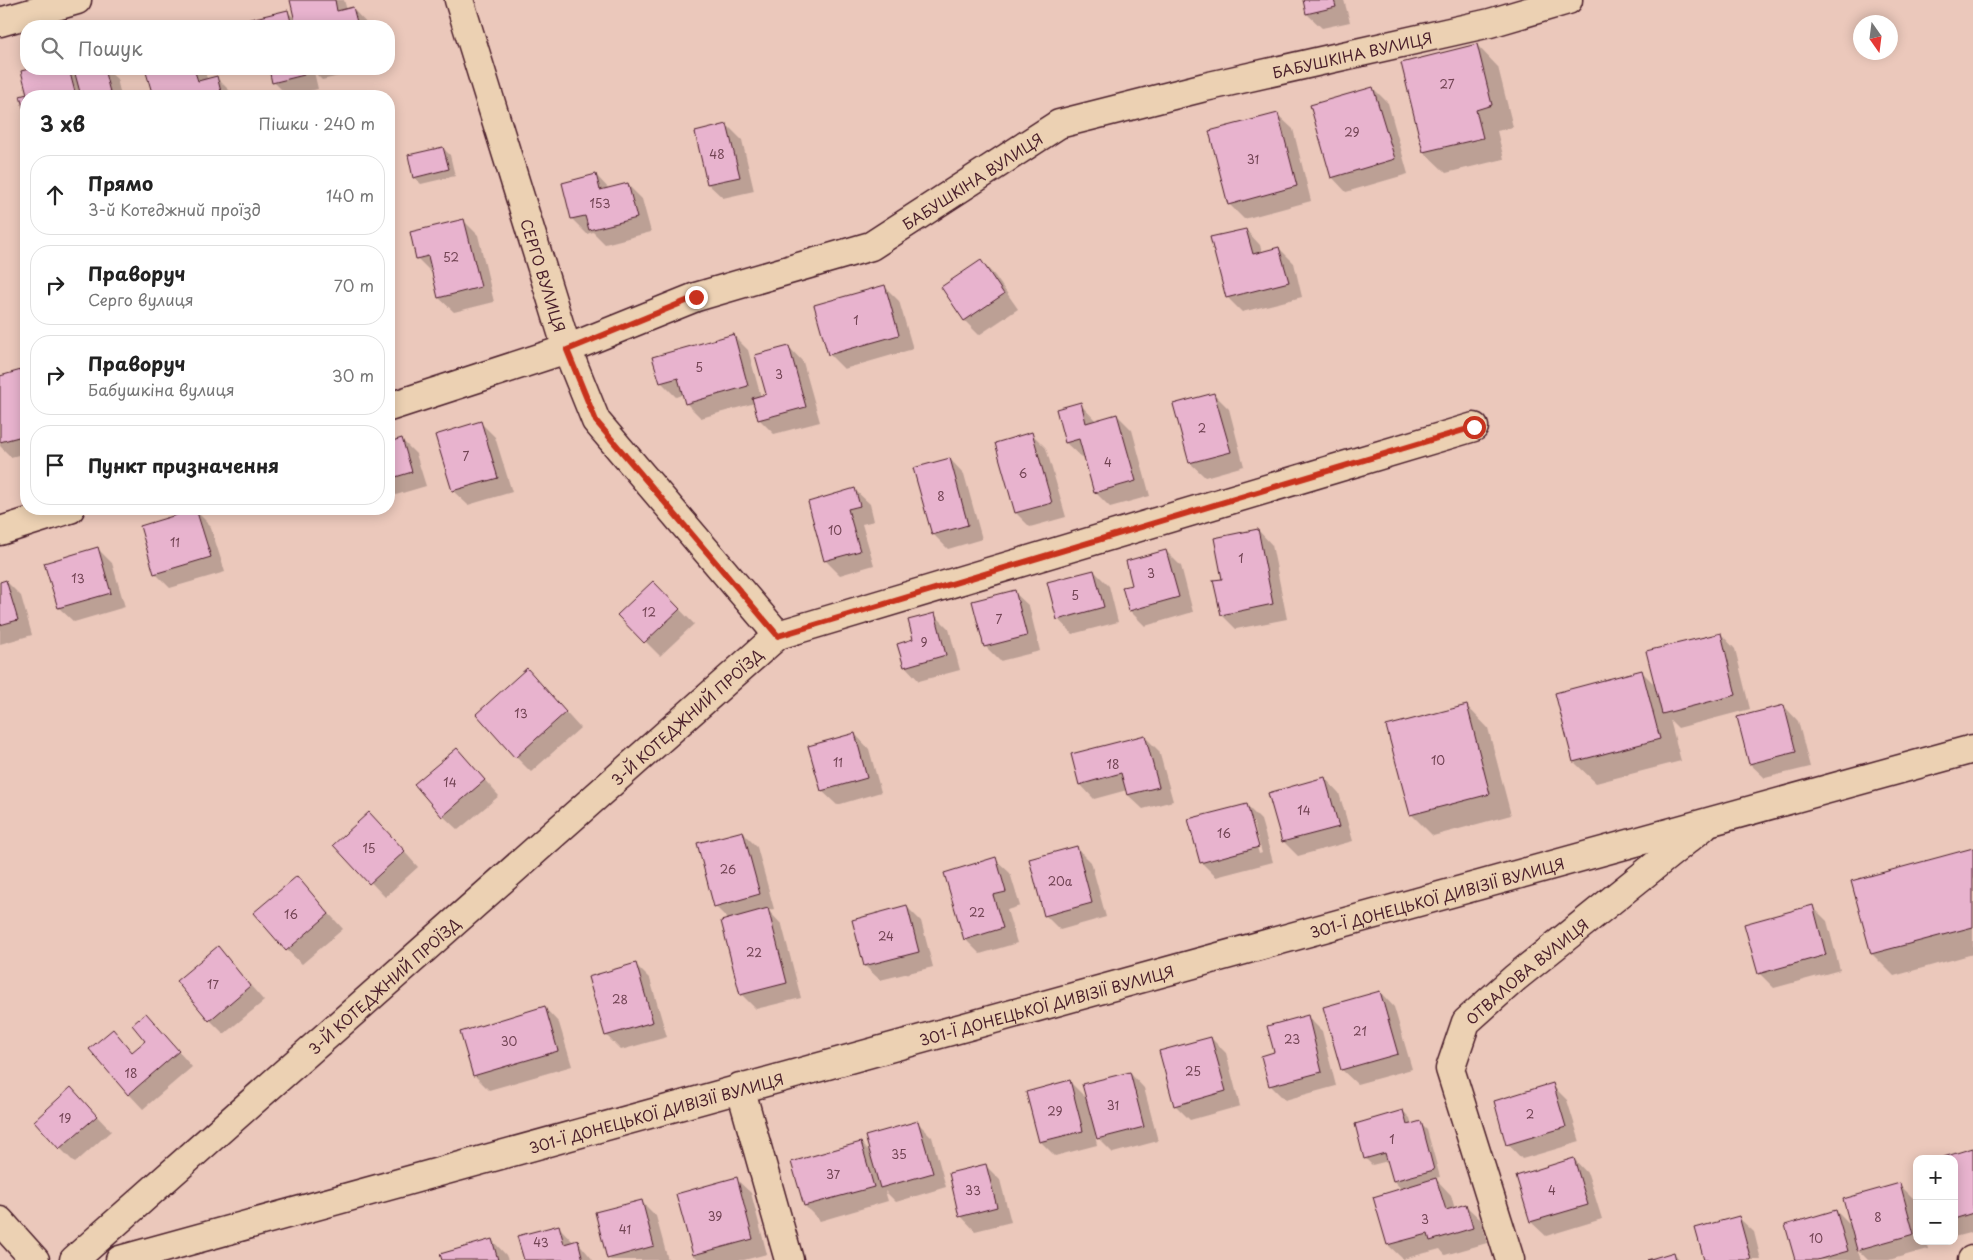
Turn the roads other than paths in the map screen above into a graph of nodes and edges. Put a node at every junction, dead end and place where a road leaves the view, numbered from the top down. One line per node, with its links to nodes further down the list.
1 (77, 0): 4 (street)
2 (459, 0): 5 (street, СЕРГО ВУЛИЦЯ)
3 (1568, 0): 5 (street, БАБУШКІНА ВУЛИЦЯ)
4 (0, 22)
5 (567, 350): 6 (street, БАБУШКІНА ВУЛИЦЯ); 10 (street, СЕРГО ВУЛИЦЯ)
6 (395, 405)
7 (1474, 427): 10 (street, 3-Й КОТЕДЖНИЙ ПРОЇЗД)
8 (51, 515): 9 (street)
9 (0, 531)
10 (778, 636): 16 (street, 3-Й КОТЕДЖНИЙ ПРОЇЗД)
11 (1973, 749): 12 (street, 301-Ї ДОНЕЦЬКОЇ ДИВІЗІЇ ВУЛИЦЯ)
12 (1712, 820): 13 (street, 301-Ї ДОНЕЦЬКОЇ ДИВІЗІЇ ВУЛИЦЯ); 19 (street, ОТВАЛОВА ВУЛИЦЯ)
13 (740, 1087): 17 (street, 301-Ї ДОНЕЦЬКОЇ ДИВІЗІЇ ВУЛИЦЯ); 18 (street)
14 (0, 1221): 15 (street)
15 (35, 1260)
16 (74, 1260)
17 (120, 1260)
18 (789, 1260)
19 (1510, 1260)

